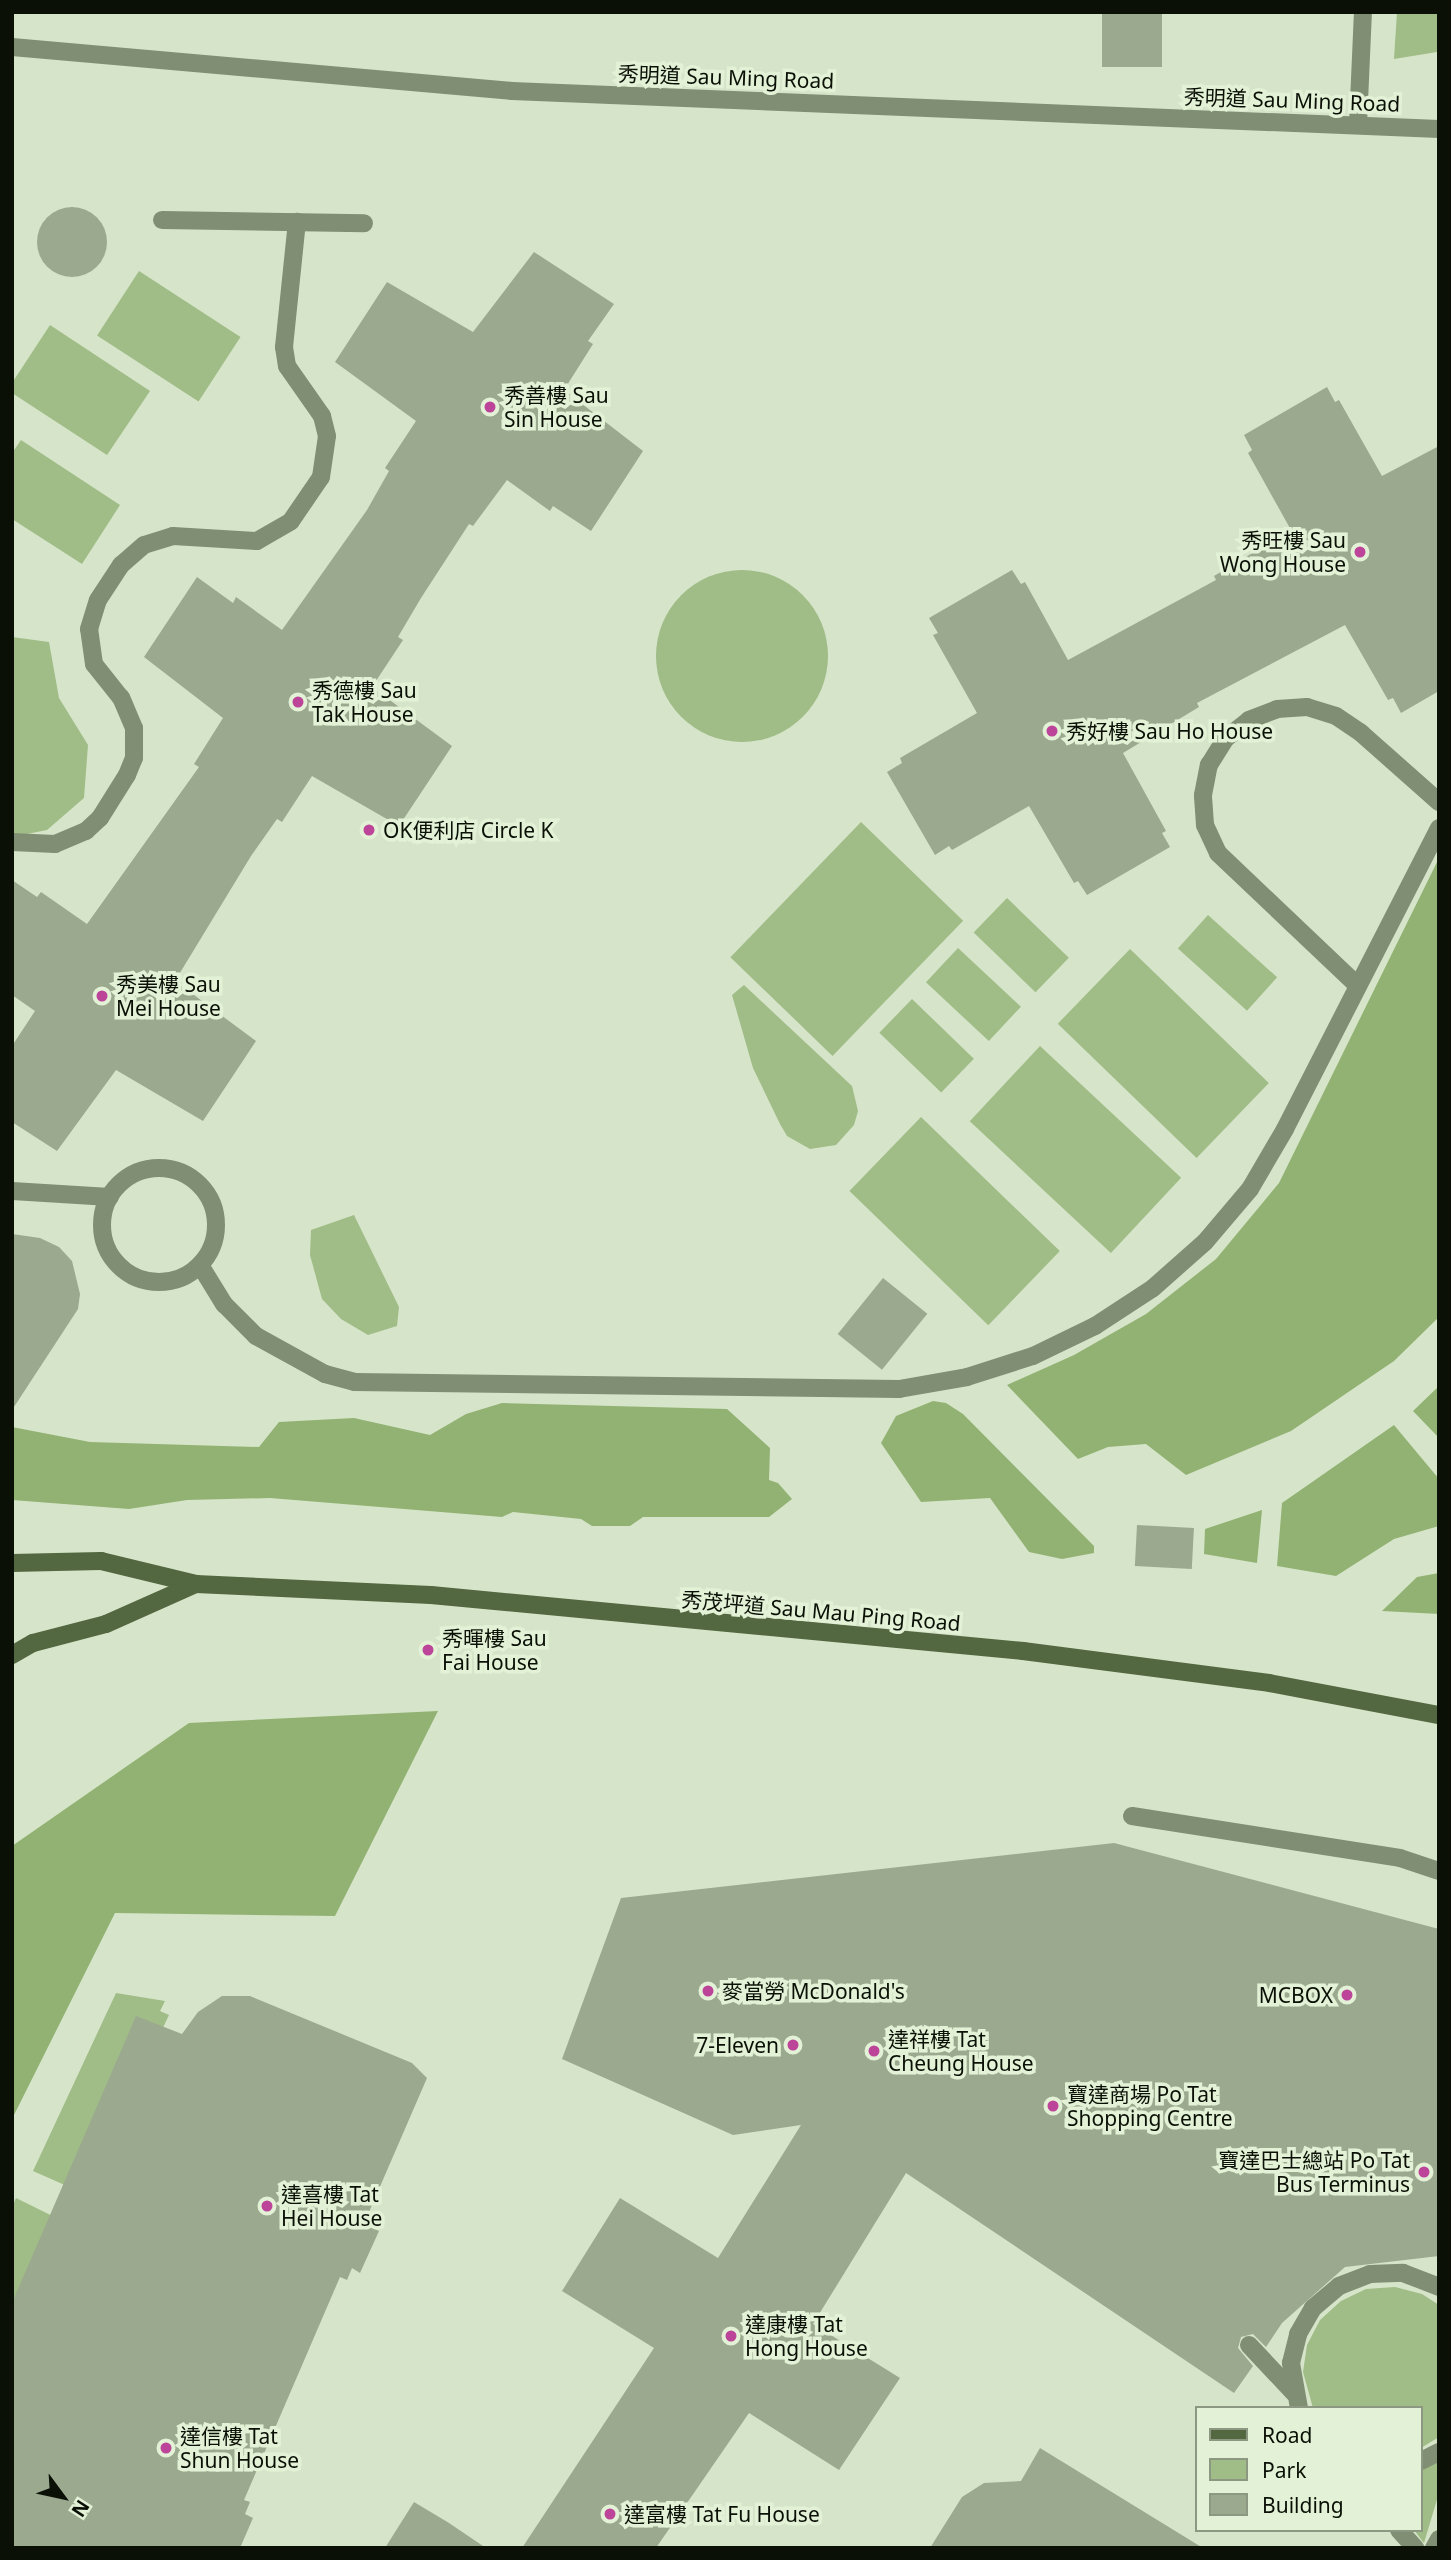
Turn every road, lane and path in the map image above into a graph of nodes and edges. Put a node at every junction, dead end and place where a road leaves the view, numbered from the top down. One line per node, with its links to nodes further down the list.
1 (1363, 12): 3 (street)
2 (12, 47): 3 (street, 秀明道 Sau Ming Road)
3 (1358, 125): 4 (street, 秀明道 Sau Ming Road)
4 (1439, 129)
5 (162, 220): 6 (street)
6 (297, 222): 7 (street); 10 (street)
7 (364, 223)
8 (1439, 802): 11 (street)
9 (1439, 828): 11 (street)
10 (12, 842)
11 (1358, 986): 14 (street)
12 (12, 1191): 13 (street)
13 (110, 1197): 14 (street); 14 (street)
14 (200, 1265)
15 (12, 1563): 16 (main road, 秀茂坪道 Sau Mau Ping Road)
16 (196, 1584): 17 (main road, 秀茂坪道 Sau Mau Ping Road); 18 (main road, 秀茂坪道 Sau Mau Ping Road)
17 (12, 1655)
18 (1439, 1715)
19 (1132, 1816): 20 (street)
20 (1439, 1871)
21 (1439, 2287): 23 (street)
22 (1249, 2345): 23 (street)
23 (1296, 2400)
24 (1439, 2452): 25 (street)
25 (1423, 2460)
26 (1401, 2532): 28 (street)
27 (1439, 2539): 29 (street)
28 (1415, 2548)
29 (1434, 2548)

